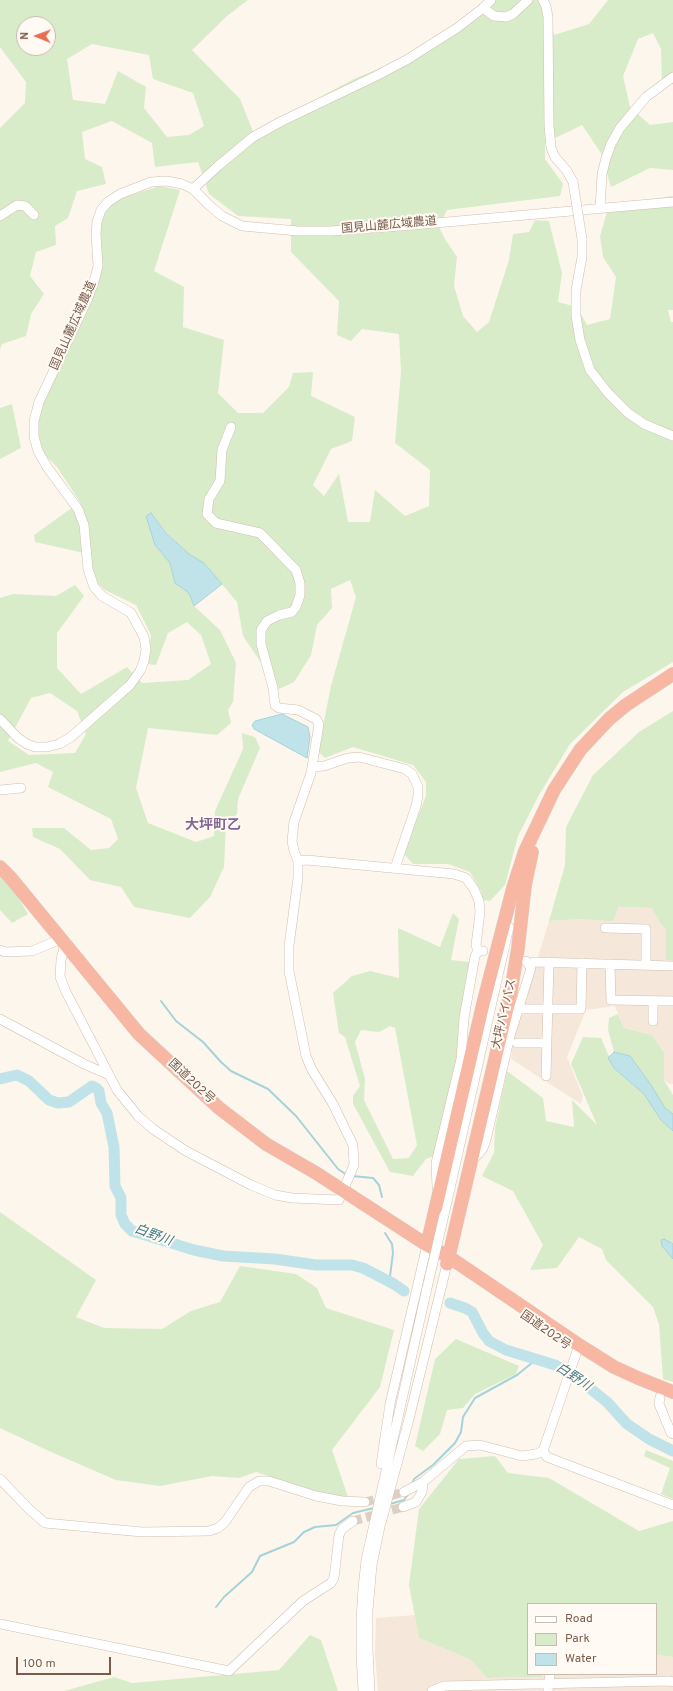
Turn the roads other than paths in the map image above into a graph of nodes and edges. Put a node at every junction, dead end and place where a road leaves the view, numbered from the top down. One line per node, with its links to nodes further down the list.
1 (491, 0): 4 (street)
2 (528, 0): 4 (street)
3 (543, 0): 12 (street, bridge)
4 (483, 8): 6 (street)
5 (673, 77): 8 (street)
6 (193, 189): 8 (street, 国見山麓広域農道); 14 (street, 国見山麓広域農道)
7 (673, 202): 8 (street, 国見山麓広域農道)
8 (600, 208)
9 (34, 215): 10 (street)
10 (0, 216)
11 (231, 427): 15 (street)
12 (673, 436)
13 (673, 674): 16 (highway, 大坪バイパス)
14 (0, 719)
15 (312, 767): 20 (street); 22 (street)
16 (567, 768): 19 (highway, 大坪バイパス); 41 (highway, 大坪バイパス)
17 (21, 788): 18 (street)
18 (0, 790)
19 (544, 809): 43 (highway, 大坪バイパス); 51 (street, bridge)
20 (298, 861): 22 (street); 42 (street)
21 (0, 867): 24 (highway, 国道202号)
22 (394, 868): 43 (street)
23 (605, 928): 29 (street)
24 (63, 941): 25 (street); 39 (street); 42 (highway, 国道202号)
25 (0, 950)
26 (549, 962): 27 (street); 33 (street); 34 (street)
27 (582, 963): 28 (street); 34 (street)
28 (610, 964): 29 (street); 31 (street)
29 (646, 965): 30 (street)
30 (673, 966)
31 (653, 1001): 32 (street); 36 (street)
32 (673, 1002)
33 (519, 1009): 34 (street); 41 (street)
34 (548, 1009): 38 (street)
35 (0, 1019): 39 (street)
36 (653, 1021)
37 (517, 1043): 38 (street)
38 (547, 1043): 40 (street)
39 (109, 1075): 42 (street)
40 (546, 1076)
41 (471, 1161): 45 (highway, 大坪バイパス)
42 (343, 1192): 44 (highway, 国道202号)
43 (437, 1203): 44 (highway, 大坪バイパス)
44 (426, 1245): 45 (highway, 国道202号); 60 (street)
45 (448, 1260): 46 (highway, 国道202号); 59 (street)
46 (576, 1355): 47 (highway, 国道202号); 48 (highway, 国道202号); 50 (street)
47 (673, 1392)
48 (667, 1398): 49 (street)
49 (673, 1434)
50 (543, 1451): 53 (street); 56 (street)
51 (389, 1454): 59 (street); 60 (street)
52 (0, 1479): 55 (street)
53 (423, 1482): 54 (street); 57 (street)
54 (404, 1492)
55 (365, 1502)
56 (673, 1505)
57 (403, 1507)
58 (353, 1521): 61 (street)
59 (381, 1523): 72 (street)
60 (371, 1535): 71 (street)
61 (0, 1624)
62 (640, 1678): 63 (street); 66 (street)
63 (650, 1681): 64 (street); 74 (street)
64 (673, 1682)
65 (549, 1683): 67 (street); 70 (street)
66 (615, 1686): 67 (street)
67 (580, 1687)
68 (444, 1688): 69 (street); 73 (street)
69 (476, 1688): 70 (street)
70 (512, 1688)
71 (363, 1691)
72 (370, 1691)
73 (432, 1691)
74 (650, 1691)

